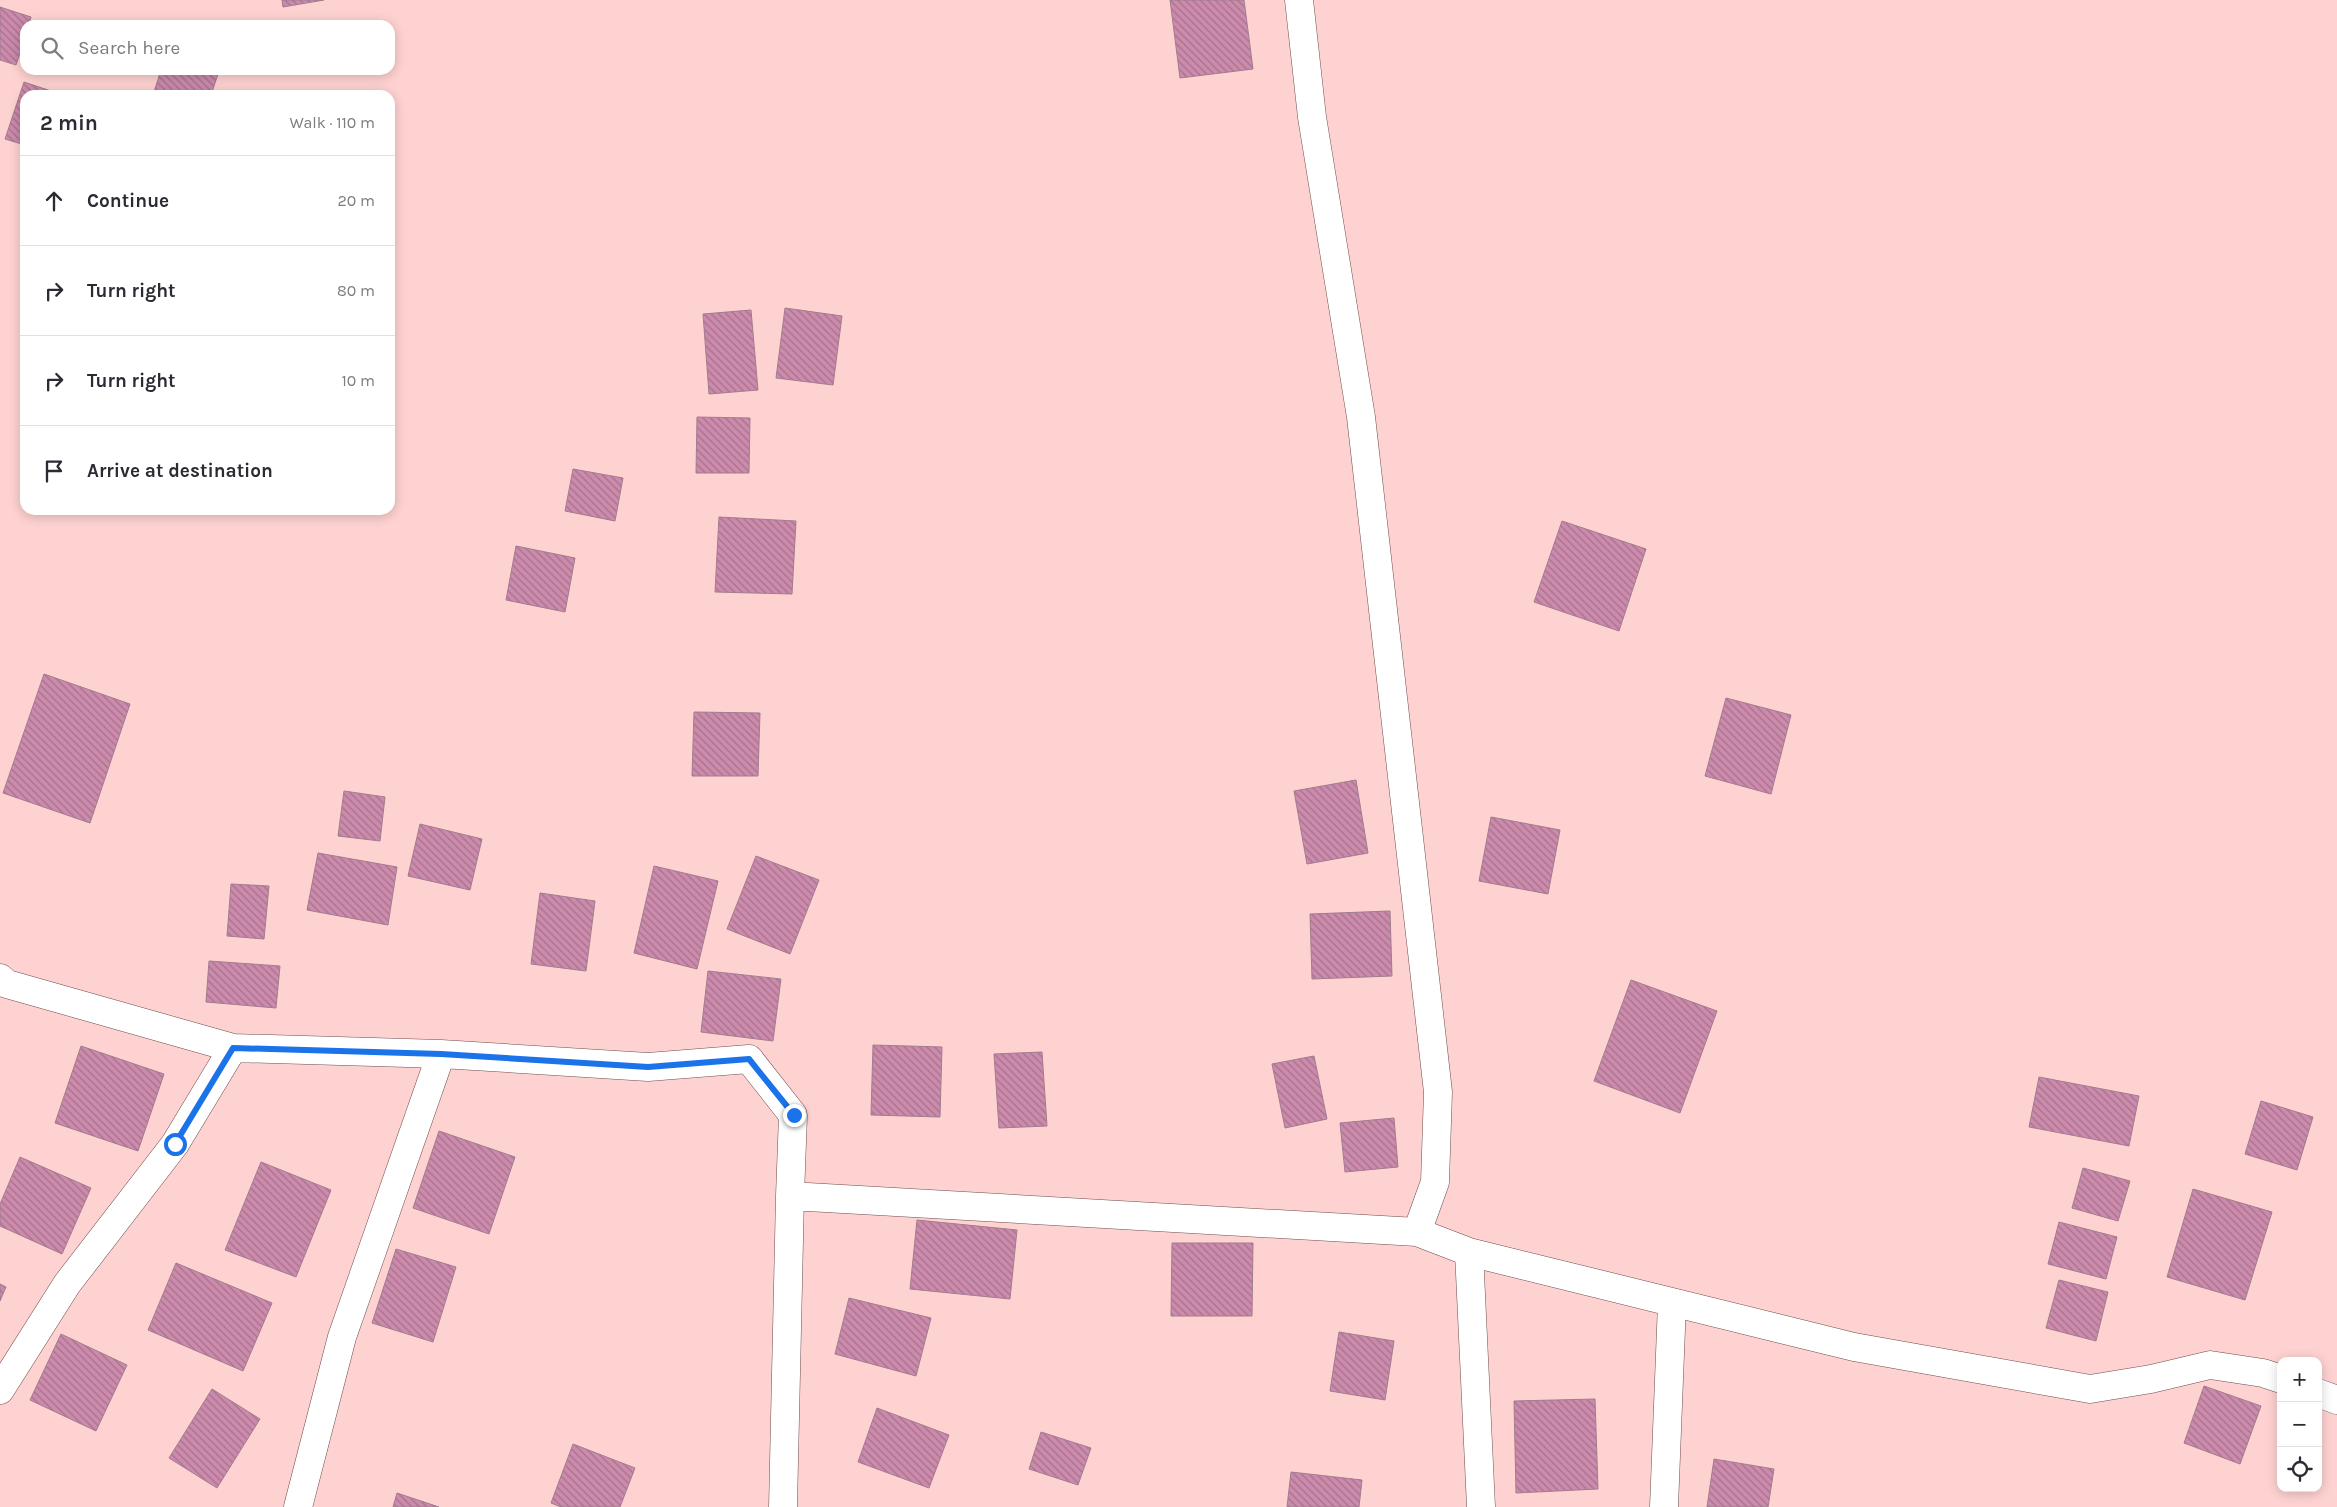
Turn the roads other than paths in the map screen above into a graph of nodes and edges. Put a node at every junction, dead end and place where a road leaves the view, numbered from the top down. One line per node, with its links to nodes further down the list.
1 (1299, 0): 6 (street)
2 (0, 978): 3 (street)
3 (233, 1048): 4 (street); 10 (street)
4 (441, 1054): 5 (street); 13 (street)
5 (790, 1196): 6 (street); 14 (street)
6 (1417, 1232): 7 (street)
7 (1469, 1252): 8 (street); 15 (street)
8 (1672, 1303): 9 (street); 16 (street)
9 (2277, 1378)
10 (0, 1390)
11 (2322, 1394): 12 (street)
12 (2337, 1400)
13 (298, 1507)
14 (783, 1507)
15 (1481, 1507)
16 (1664, 1507)

